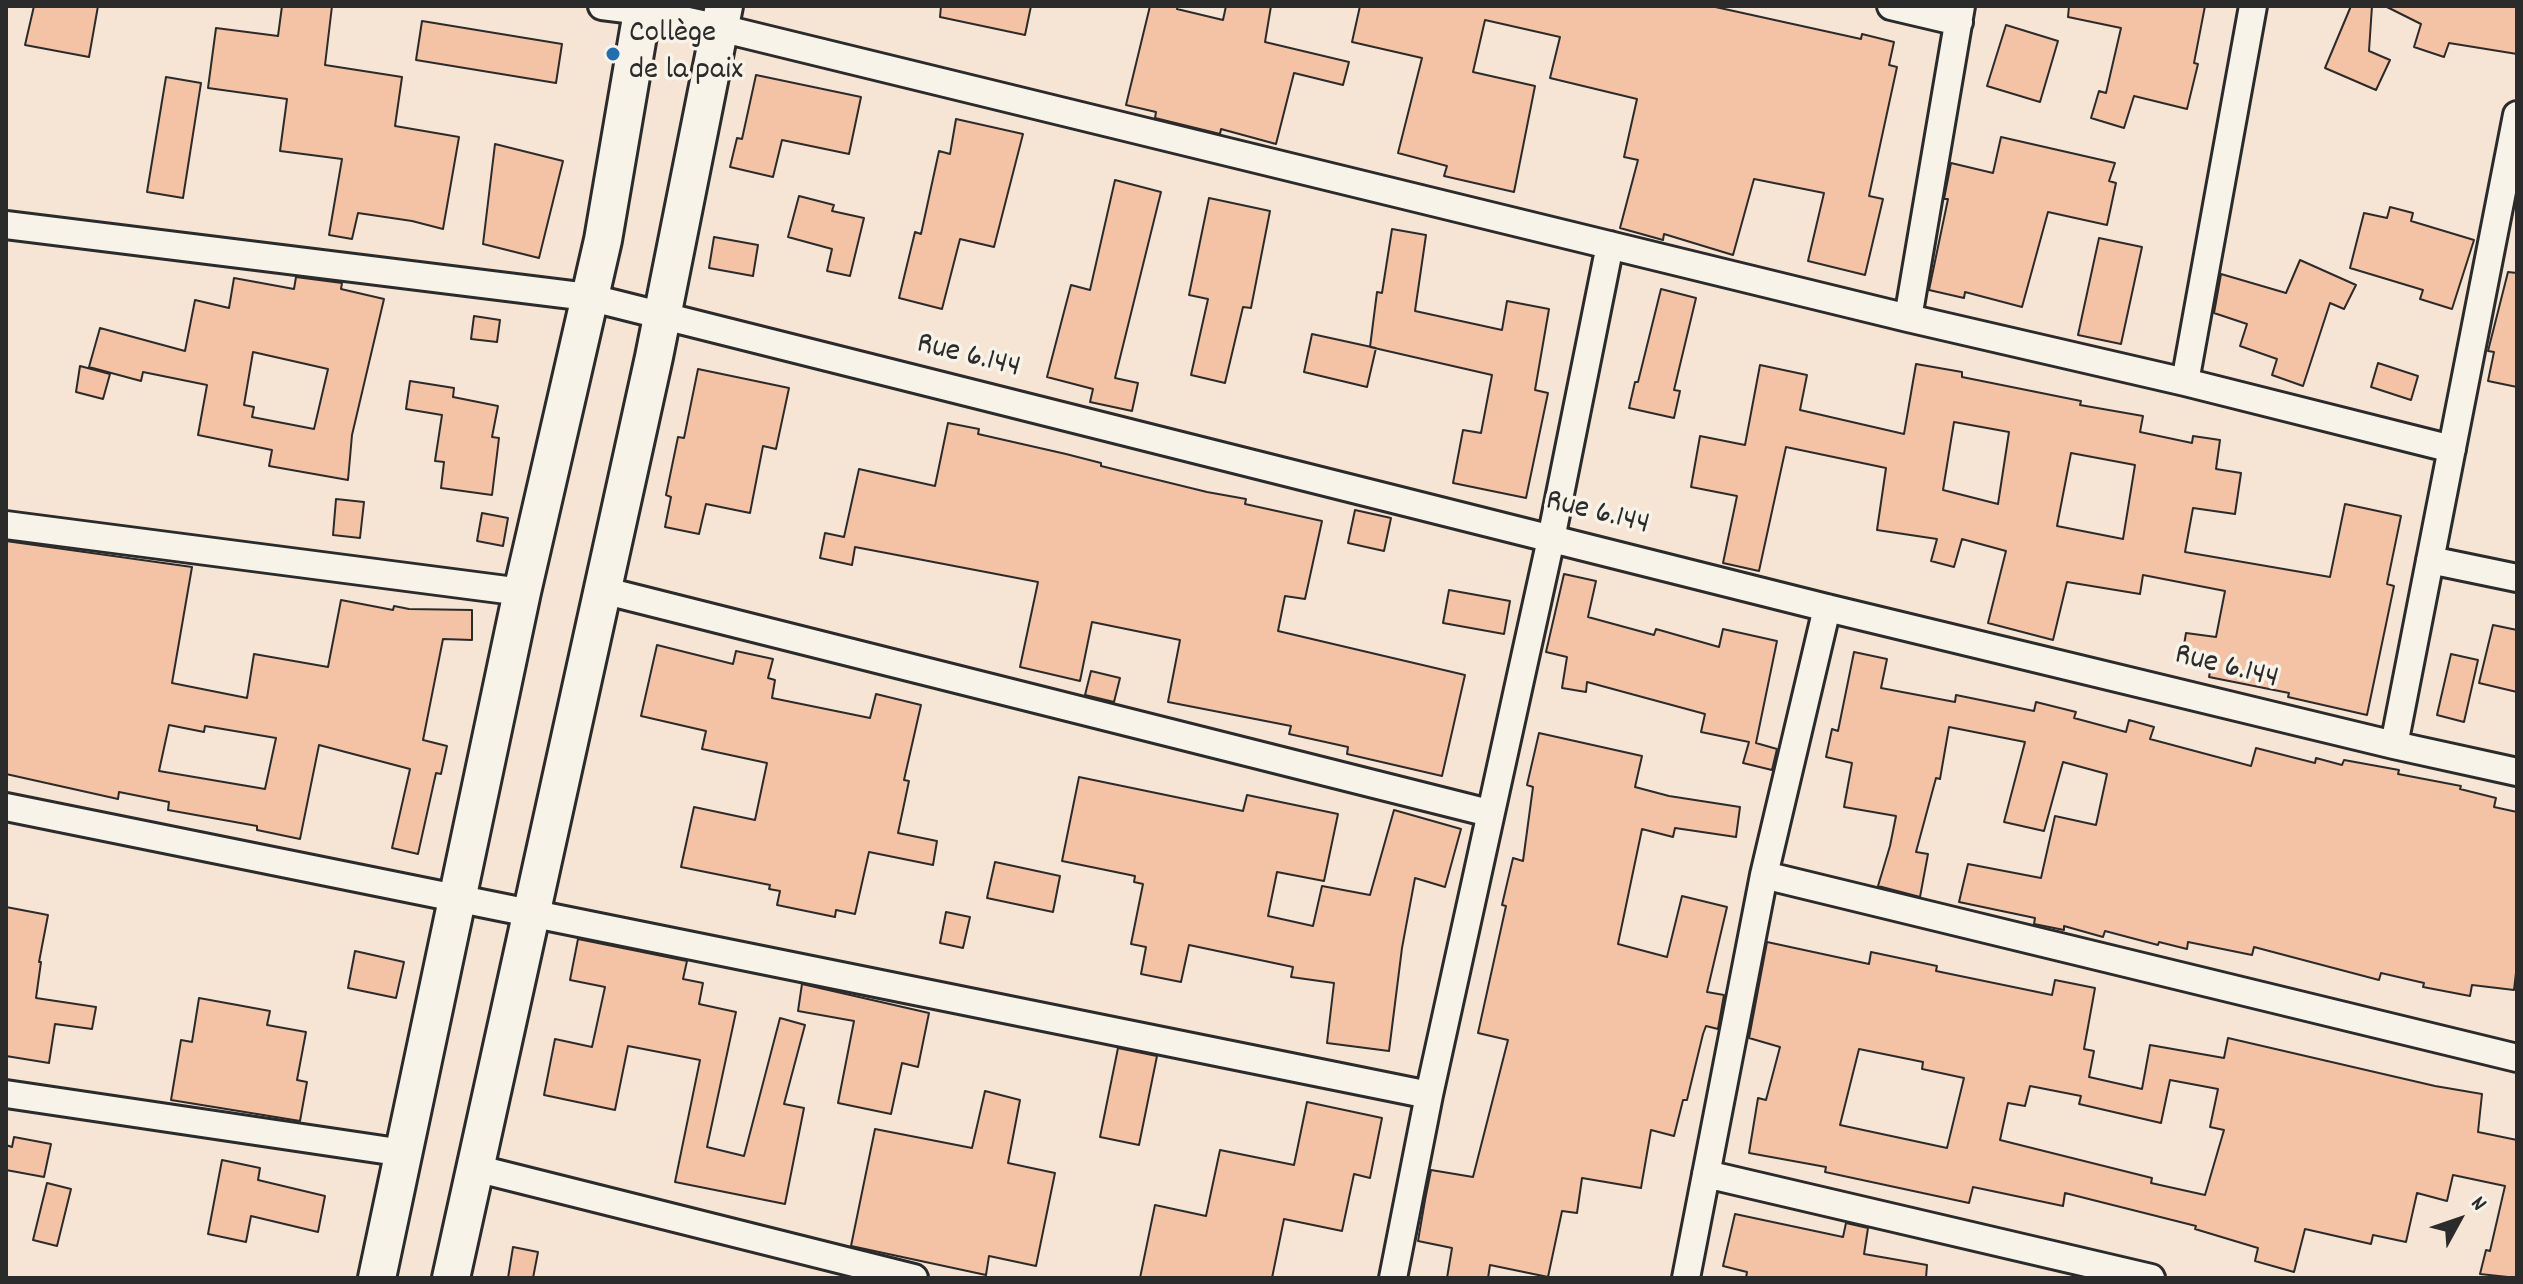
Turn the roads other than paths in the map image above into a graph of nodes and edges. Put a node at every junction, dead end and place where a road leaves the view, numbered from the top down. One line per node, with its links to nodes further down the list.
1 (602, 6): 4 (street)
2 (1891, 6): 5 (street)
3 (2253, 6): 13 (street)
4 (642, 8): 6 (street); 10 (main road)
5 (1960, 14): 12 (street)
6 (722, 17): 9 (street); 11 (main road)
7 (2516, 124): 14 (street)
8 (6, 225): 10 (street, Rue 6.144)
9 (1610, 245): 12 (street); 16 (street)
10 (588, 297): 11 (street, Rue 6.144); 20 (main road)
11 (661, 316): 16 (street, Rue 6.144); 19 (main road)
12 (1908, 318): 13 (street)
13 (2185, 382): 14 (street)
14 (2452, 449): 17 (street)
15 (6, 525): 20 (street)
16 (1551, 539): 21 (street, Rue 6.144); 25 (street)
17 (2430, 560): 18 (street); 22 (street)
18 (2517, 578)
19 (602, 590): 25 (street); 28 (main road)
20 (522, 592): 27 (main road)
21 (1827, 608): 22 (street, Rue 6.144); 26 (street)
22 (2394, 745): 23 (street, Rue 6.144)
23 (2517, 772)
24 (6, 807): 27 (street)
25 (1489, 813): 31 (street)
26 (1764, 875): 29 (street); 34 (street)
27 (459, 899): 28 (street); 32 (main road)
28 (532, 913): 31 (street); 33 (main road)
29 (2517, 1058)
30 (6, 1094): 32 (street)
31 (1429, 1095): 38 (street)
32 (404, 1153): 35 (main road)
33 (475, 1168): 36 (main road); 37 (street)
34 (1706, 1174): 39 (street); 40 (street)
35 (377, 1278)
36 (451, 1278)
37 (914, 1278)
38 (1393, 1278)
39 (1686, 1278)
40 (2151, 1278)

